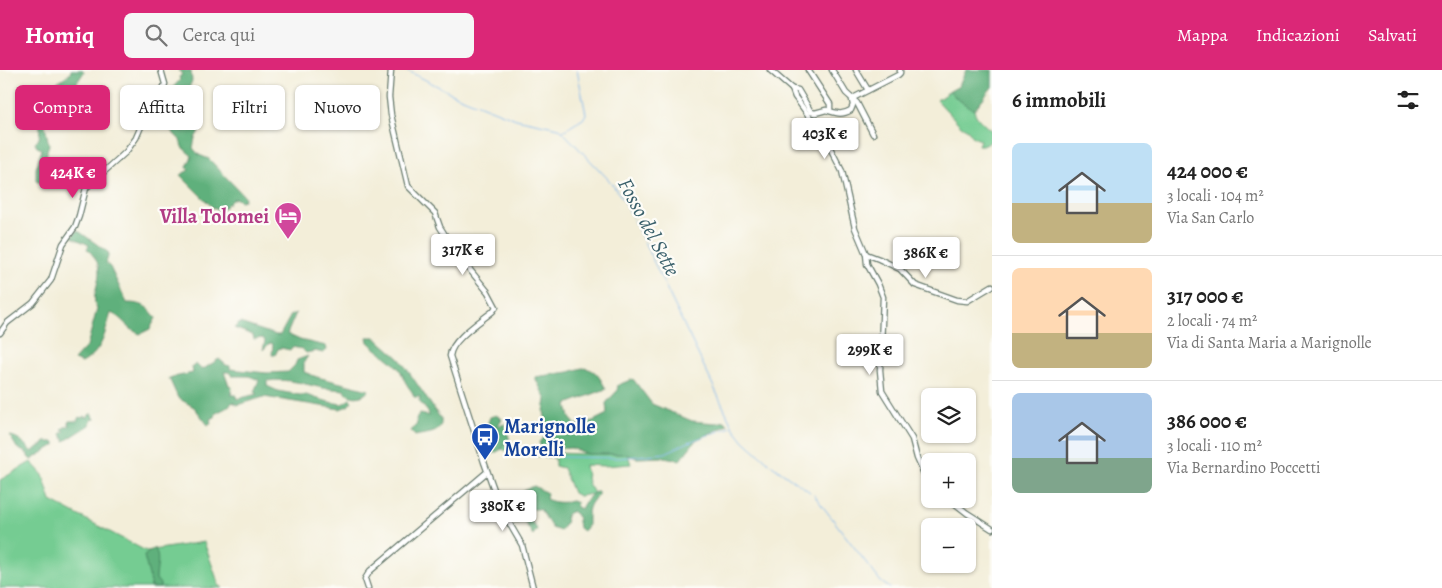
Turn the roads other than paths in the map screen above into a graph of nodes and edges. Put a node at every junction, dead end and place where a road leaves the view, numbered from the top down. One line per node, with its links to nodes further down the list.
1 (161, 70): 15 (street)
2 (391, 70): 17 (street)
3 (770, 70): 8 (street)
4 (808, 70): 11 (street)
5 (832, 70): 10 (street)
6 (856, 70): 9 (street)
7 (900, 70): 9 (street)
8 (792, 89): 11 (street); 13 (street)
9 (868, 90): 10 (street)
10 (852, 100): 11 (street); 12 (street)
11 (830, 111)
12 (873, 134)
13 (866, 254): 14 (street); 16 (street)
14 (992, 286)
15 (0, 333)
16 (921, 467)
17 (488, 472): 20 (street); 21 (street)
18 (961, 508): 19 (street)
19 (992, 529)
20 (368, 588)
21 (533, 588)

